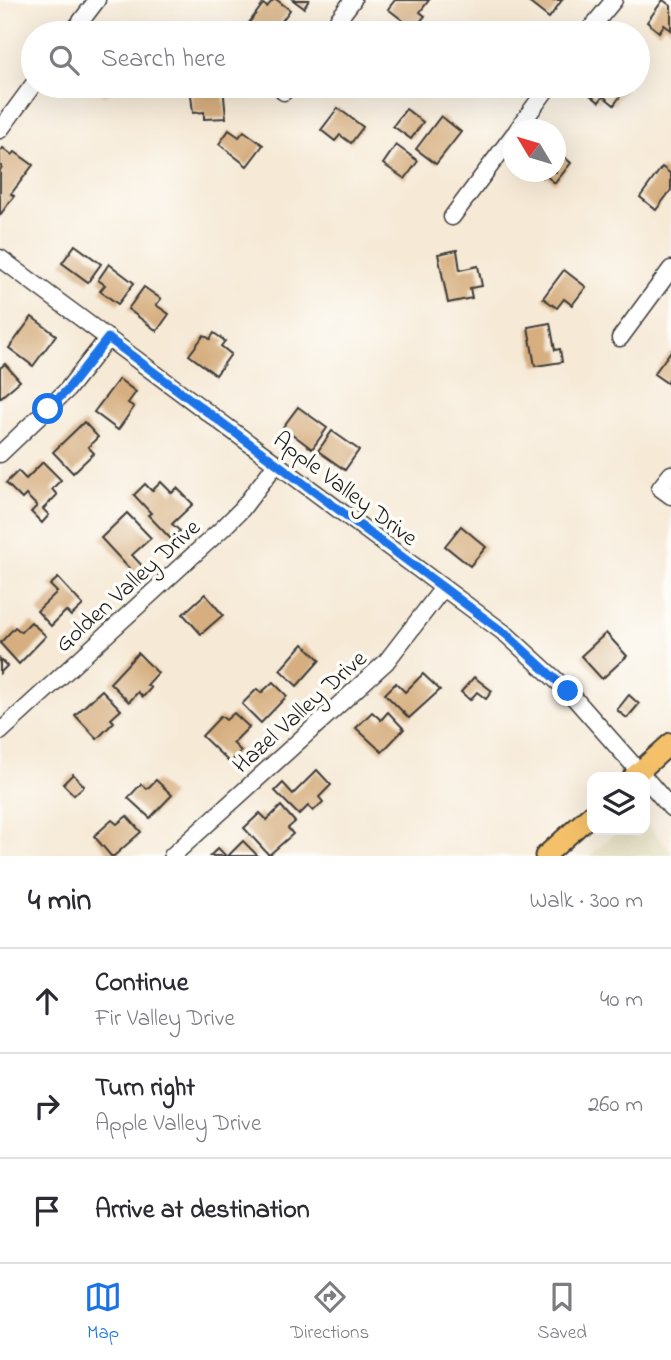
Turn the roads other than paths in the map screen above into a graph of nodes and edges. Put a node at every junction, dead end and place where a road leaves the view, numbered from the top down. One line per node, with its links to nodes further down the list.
1 (97, 0): 4 (street)
2 (353, 0): 5 (street)
3 (614, 0): 6 (street)
4 (81, 21)
5 (337, 21)
6 (597, 21)
7 (23, 98): 10 (street)
8 (540, 98): 9 (street)
9 (525, 119)
10 (0, 130)
11 (503, 148): 12 (street)
12 (452, 217)
13 (0, 258): 15 (street, Apple Valley Drive)
14 (671, 269): 16 (street)
15 (108, 338): 17 (street); 18 (street, Apple Valley Drive)
16 (620, 338)
17 (0, 454)
18 (276, 464): 21 (street, Apple Valley Drive); 22 (street, Golden Valley Drive)
19 (671, 474): 20 (street)
20 (671, 496)
21 (443, 588): 24 (street, Apple Valley Drive); 29 (street, Hazel Valley Drive)
22 (0, 732)
23 (671, 743): 25 (main road)
24 (637, 772)
25 (644, 772)
26 (650, 786): 27 (street, Apple Valley Drive)
27 (671, 808)
28 (587, 818): 30 (main road)
29 (172, 856)
30 (545, 856)

